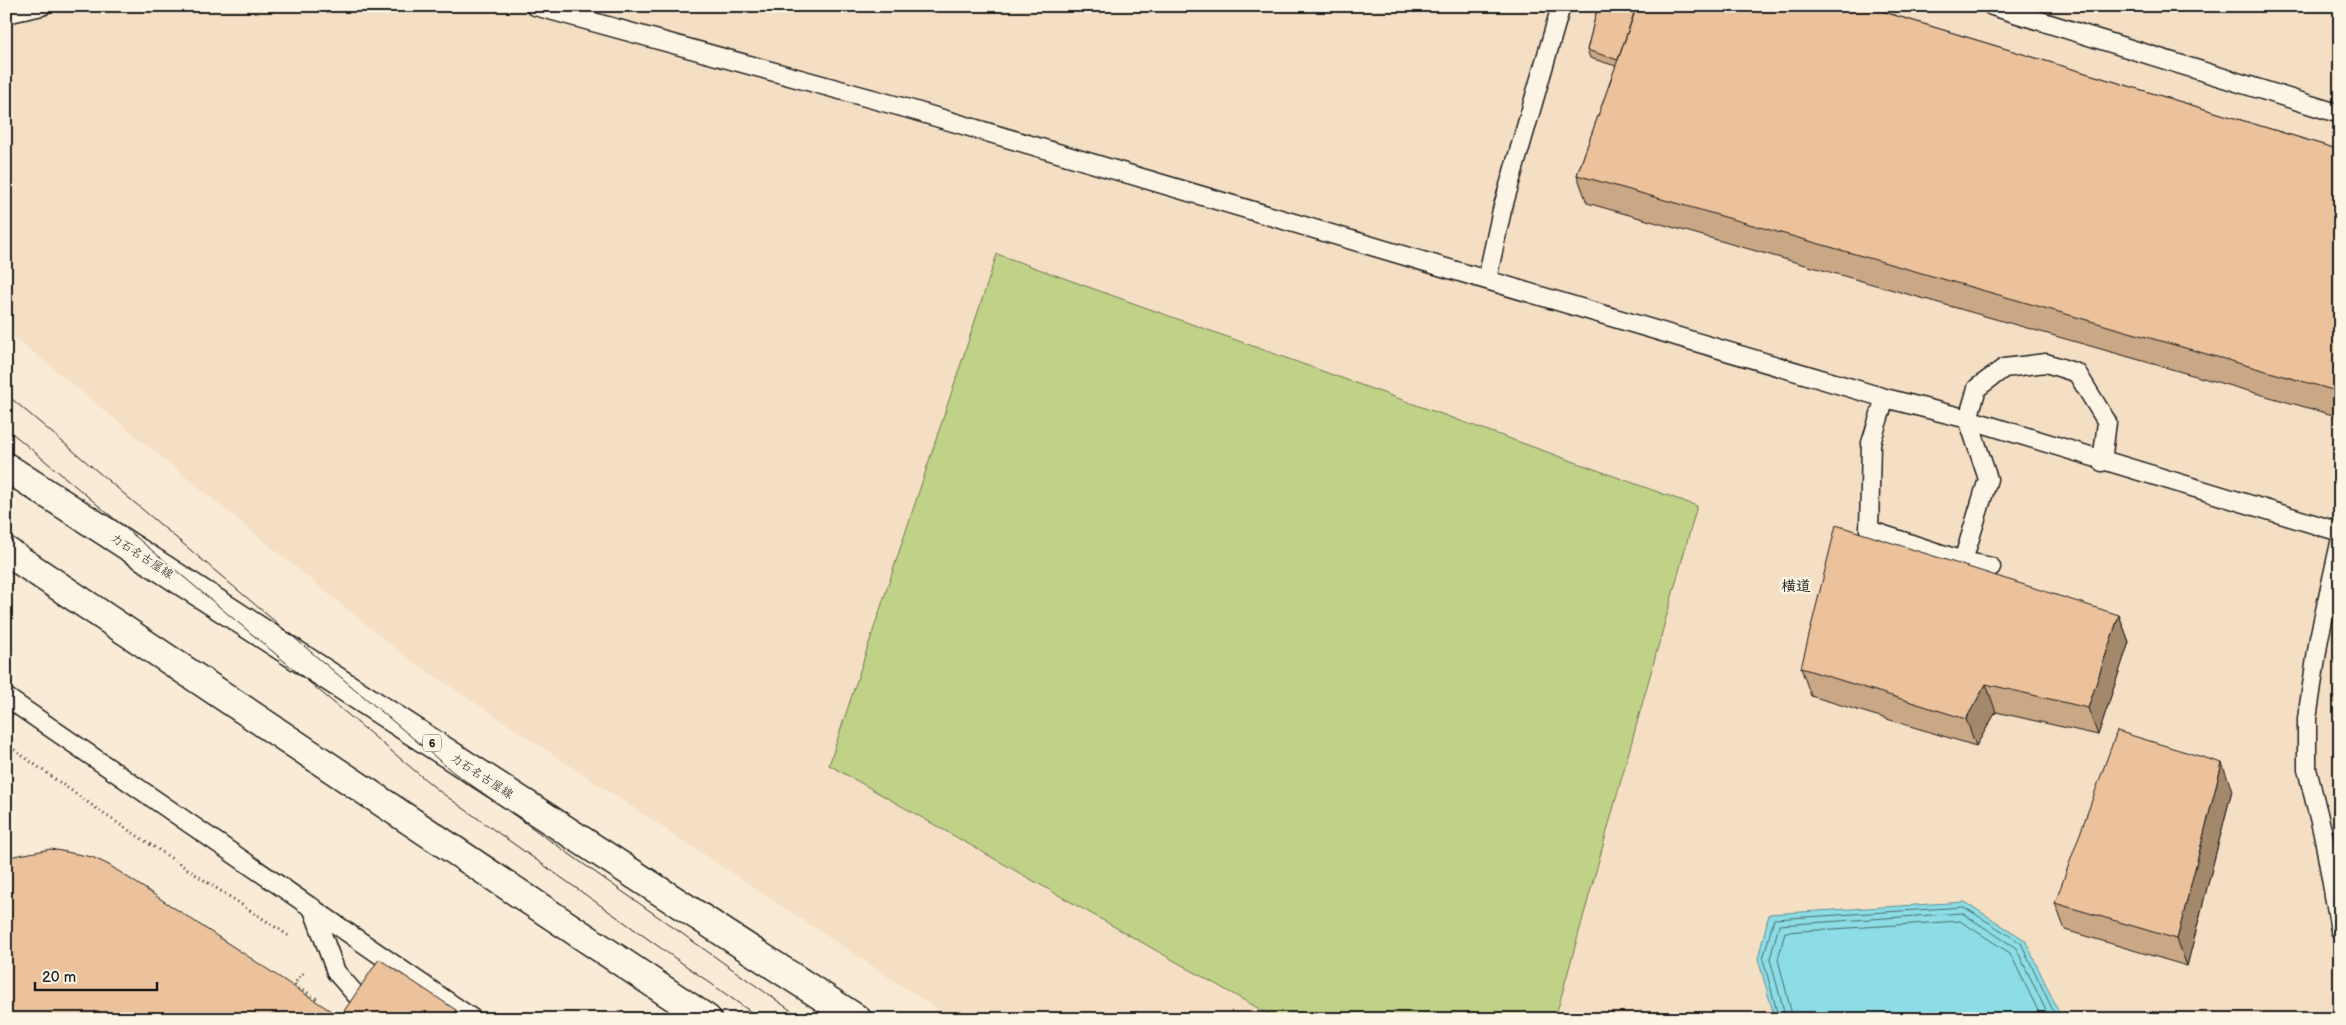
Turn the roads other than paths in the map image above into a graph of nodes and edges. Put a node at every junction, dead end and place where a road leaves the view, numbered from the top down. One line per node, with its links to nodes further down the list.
1 (42, 6): 5 (lane)
2 (536, 6): 7 (lane)
3 (1561, 6): 7 (lane)
4 (1992, 6): 6 (lane)
5 (6, 14)
6 (2340, 114)
7 (1487, 279): 8 (lane)
8 (1885, 398): 9 (lane); 15 (lane)
9 (1968, 419): 10 (lane); 10 (lane); 15 (lane)
10 (2102, 462): 12 (lane)
11 (6, 468): 23 (main road, 力石名古屋線 / 6)
12 (2340, 532)
13 (2340, 543): 19 (lane)
14 (6, 551): 22 (main road)
15 (1963, 560): 16 (lane)
16 (1991, 567)
17 (6, 698): 18 (lane)
18 (312, 907): 20 (lane); 21 (lane)
19 (2340, 930)
20 (374, 1009)
21 (473, 1019)
22 (706, 1019)
23 (857, 1019)

